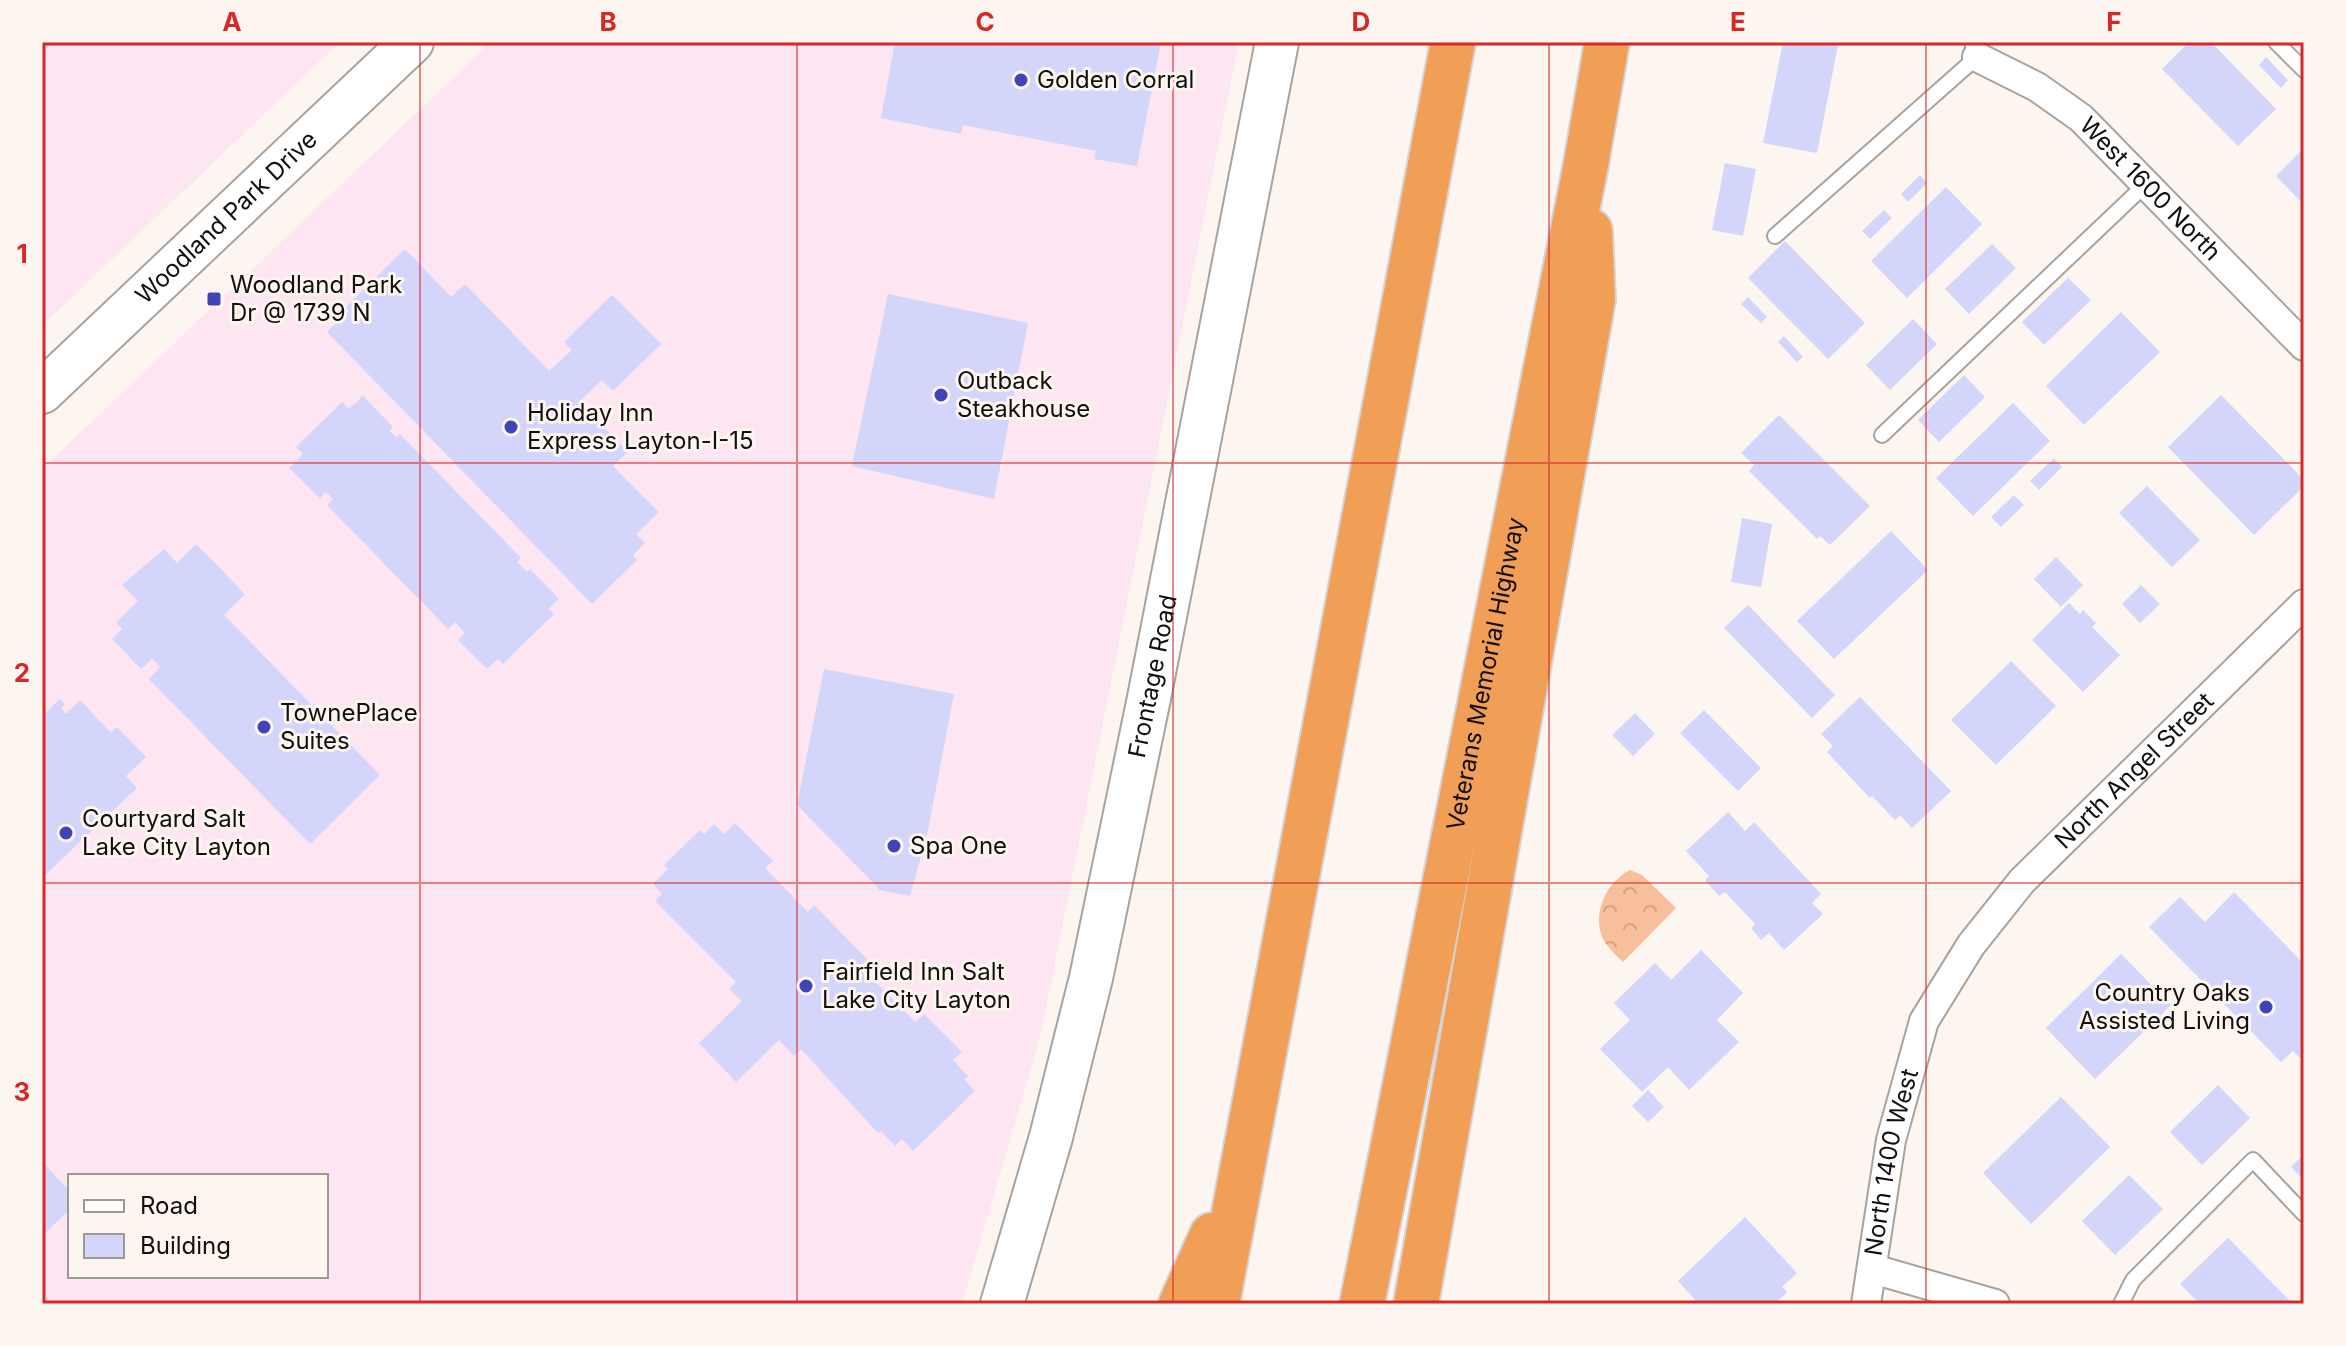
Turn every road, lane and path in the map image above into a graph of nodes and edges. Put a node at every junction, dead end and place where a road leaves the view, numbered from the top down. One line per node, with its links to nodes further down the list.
1 (412, 42): 12 (street, Woodland Park Drive)
2 (1277, 42): 19 (street, Frontage Road)
3 (1453, 42): 16 (highway)
4 (1607, 42): 8 (highway, Veterans Memorial Highway)
5 (2276, 42): 7 (lane)
6 (1974, 50): 9 (street, West 1600 North); 10 (lane)
7 (2304, 70)
8 (1586, 164): 22 (highway, Veterans Memorial Highway); 23 (highway)
9 (2146, 184): 11 (street, West 1600 North); 13 (lane)
10 (1775, 236)
11 (2304, 346)
12 (42, 392)
13 (1882, 435)
14 (2304, 604): 15 (street, North Angel Street)
15 (1924, 1021): 18 (street, North 1400 West)
16 (1243, 1167): 20 (highway); 21 (highway)
17 (2304, 1214): 26 (lane)
18 (1873, 1269): 24 (street, North 1400 West); 25 (street)
19 (1002, 1304)
20 (1181, 1304)
21 (1217, 1304)
22 (1362, 1304)
23 (1416, 1304)
24 (1866, 1304)
25 (1995, 1304)
26 (2121, 1304)

